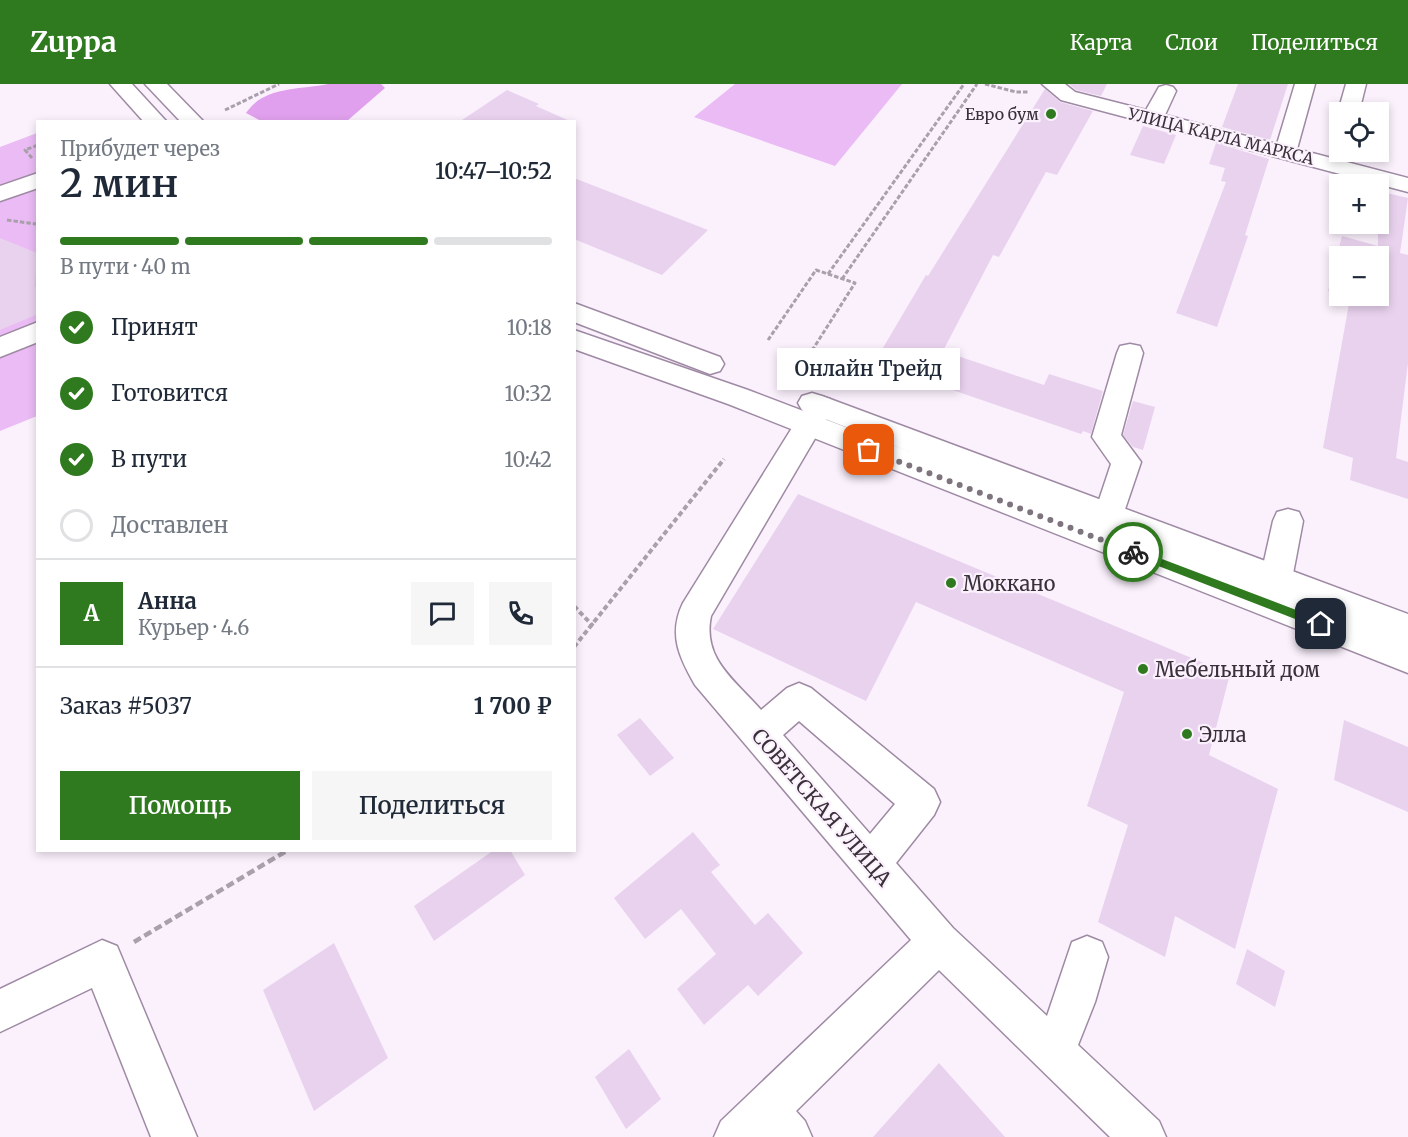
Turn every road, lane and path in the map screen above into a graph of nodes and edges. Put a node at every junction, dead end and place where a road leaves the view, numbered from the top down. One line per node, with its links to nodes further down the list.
1 (120, 84): 14 (main road)
2 (154, 84): 15 (main road)
3 (279, 84): 12 (path)
4 (964, 84): 24 (path)
5 (977, 84): 25 (path)
6 (985, 84): 9 (path)
7 (1305, 84): 16 (main road)
8 (1356, 84): 11 (main road)
9 (1060, 89): 13 (main road, УЛИЦА КАРЛА МАРКСА)
10 (1166, 91): 13 (main road)
11 (1352, 102)
12 (225, 110)
13 (1152, 119): 16 (main road, УЛИЦА КАРЛА МАРКСА)
14 (155, 120)
15 (192, 120)
16 (1286, 153): 17 (main road, УЛИЦА КАРЛА МАРКСА)
17 (1329, 158)
18 (1346, 162): 20 (main road, УЛИЦА КАРЛА МАРКСА)
19 (36, 181): 21 (main road)
20 (1408, 184)
21 (0, 194)
22 (0, 218): 23 (path)
23 (36, 224)
24 (828, 274): 25 (path); 29 (path)
25 (842, 279): 31 (path)
26 (576, 313): 33 (main road)
27 (36, 332): 30 (main road)
28 (576, 340): 33 (main road)
29 (768, 340)
30 (0, 348)
31 (811, 352)
32 (1130, 353): 35 (main road)
33 (814, 415): 35 (main road); 42 (main road); 43 (main road, СОВЕТСКАЯ УЛИЦА)
34 (724, 459): 39 (path)
35 (1109, 515): 37 (main road)
36 (1288, 521): 37 (main road)
37 (1276, 579): 40 (main road)
38 (576, 608): 39 (path)
39 (592, 626): 41 (path)
40 (1408, 629)
41 (576, 645)
42 (1408, 658)
43 (759, 734): 45 (main road, СОВЕТСКАЯ УЛИЦА); 45 (main road)
44 (285, 852): 48 (path)
45 (871, 863): 46 (main road, СОВЕТСКАЯ УЛИЦА)
46 (939, 942): 50 (main road, СОВЕТСКАЯ УЛИЦА); 51 (main road)
47 (1087, 957): 50 (main road)
48 (102, 961): 49 (main road); 52 (main road)
49 (0, 1011)
50 (1054, 1050): 53 (main road, СОВЕТСКАЯ УЛИЦА)
51 (764, 1128)
52 (174, 1137)
53 (1143, 1137)

